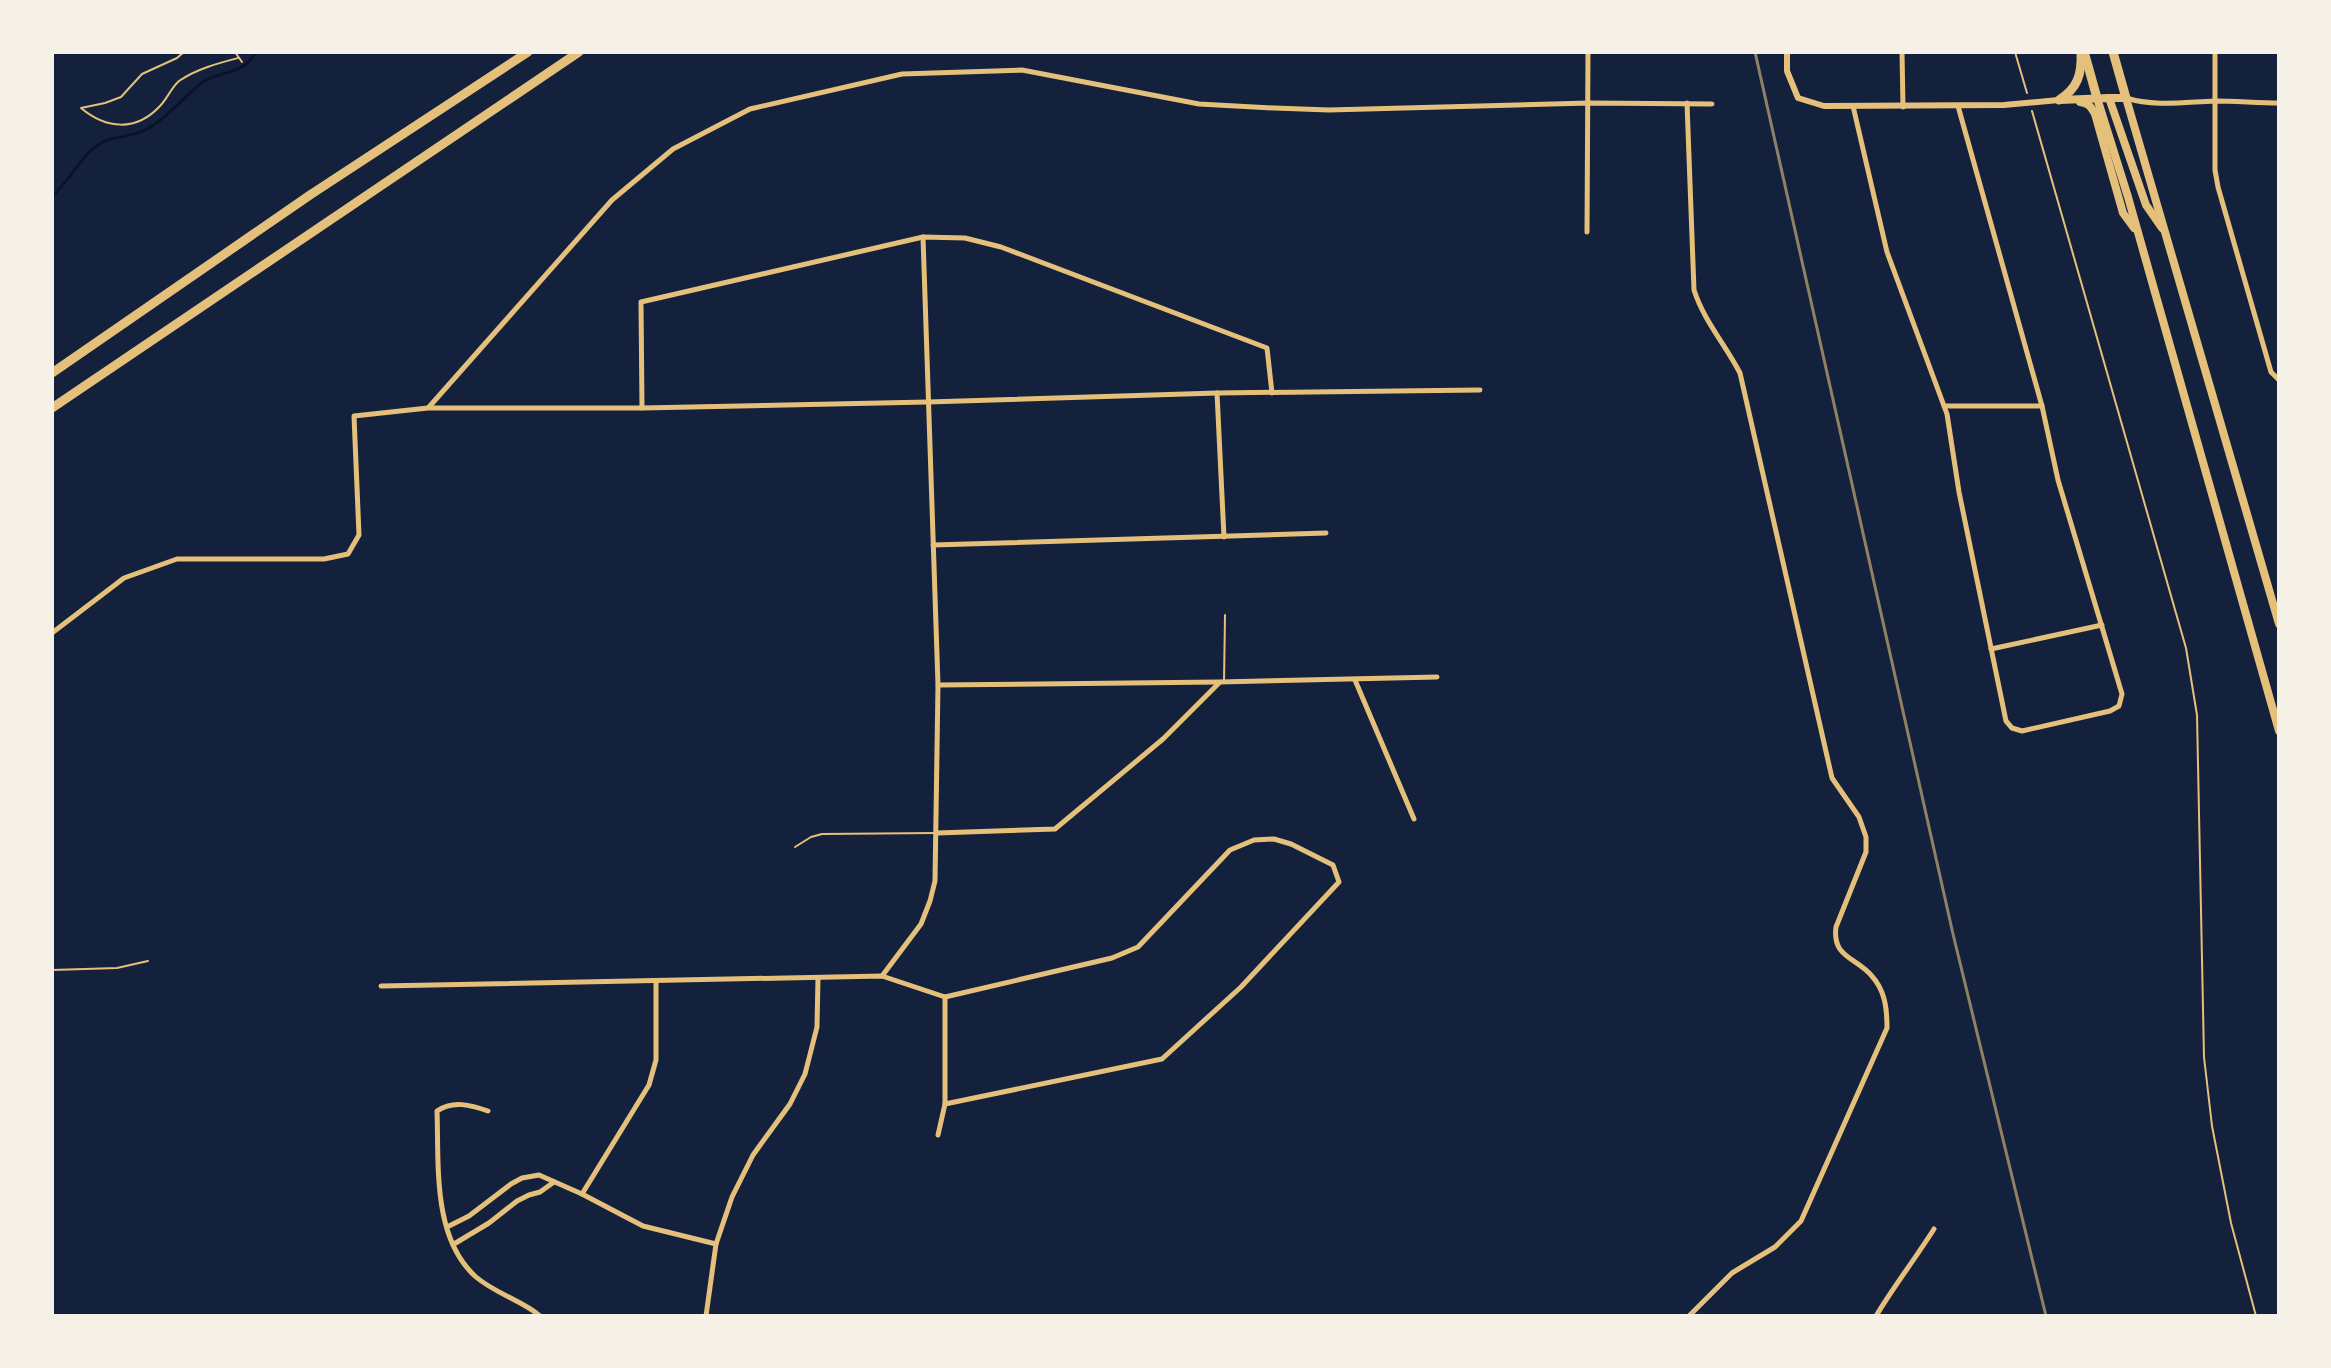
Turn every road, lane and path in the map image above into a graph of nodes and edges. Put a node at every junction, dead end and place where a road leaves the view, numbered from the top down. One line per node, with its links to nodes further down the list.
1 (184, 52): 12 (path)
2 (235, 52): 12 (path)
3 (528, 52): 32 (highway)
4 (579, 52): 40 (highway)
5 (1588, 52): 20 (street)
6 (1787, 52): 24 (street)
7 (1902, 52): 26 (street)
8 (2015, 52): 14 (path)
9 (2083, 52): 15 (highway); 18 (highway)
10 (2113, 52): 17 (highway)
11 (2215, 52): 19 (street)
12 (238, 58): 13 (path)
13 (242, 62)
14 (2027, 94)
15 (2097, 98): 16 (highway); 18 (highway); 30 (highway)
16 (2109, 98): 17 (highway); 29 (highway)
17 (2126, 98): 19 (street); 29 (highway)
18 (2059, 100): 25 (street); 30 (highway)
19 (2216, 101): 22 (street); 33 (street)
20 (1589, 103): 21 (street); 28 (street); 41 (street)
21 (1687, 103): 23 (street); 77 (street)
22 (2279, 103)
23 (1712, 104)
24 (1853, 106): 26 (street); 38 (street)
25 (1958, 106): 26 (street); 39 (street)
26 (1903, 107)
27 (2036, 126): 79 (path)
28 (1587, 232)
29 (2165, 232): 47 (highway)
30 (2139, 236): 55 (highway)
31 (923, 237): 36 (street); 37 (street); 42 (street)
32 (52, 373)
33 (2279, 380)
34 (1480, 390): 36 (street)
35 (1217, 393): 36 (street); 37 (street); 44 (street)
36 (1272, 393)
37 (928, 402): 42 (street); 45 (street)
38 (1944, 406): 39 (street); 50 (street)
39 (2042, 406): 48 (street)
40 (52, 408)
41 (428, 408): 42 (street); 49 (street)
42 (642, 408)
43 (1326, 533): 44 (street)
44 (1224, 537): 45 (street)
45 (933, 545): 54 (street)
46 (1225, 615): 53 (lane)
47 (2279, 624)
48 (2102, 625): 50 (street); 50 (street)
49 (52, 633)
50 (1991, 649)
51 (1437, 677): 52 (street)
52 (1355, 680): 53 (street); 56 (street)
53 (1222, 682): 54 (street); 57 (street)
54 (938, 685): 57 (street)
55 (2279, 731)
56 (1414, 819)
57 (937, 833): 58 (lane); 61 (street)
58 (795, 847)
59 (148, 961): 60 (path)
60 (52, 970)
61 (882, 976): 62 (street); 65 (street)
62 (818, 978): 63 (street); 74 (street)
63 (656, 981): 64 (street); 70 (street)
64 (381, 986)
65 (945, 997): 66 (street); 66 (street)
66 (945, 1104): 68 (street)
67 (488, 1111): 71 (street)
68 (938, 1135)
69 (554, 1182): 70 (street); 71 (street); 73 (street)
70 (582, 1194): 74 (street)
71 (447, 1227): 73 (street)
72 (1934, 1229): 78 (street)
73 (454, 1244): 75 (street)
74 (716, 1244): 76 (street)
75 (540, 1316)
76 (706, 1316)
77 (1689, 1316)
78 (1876, 1316)
79 (2256, 1316)

